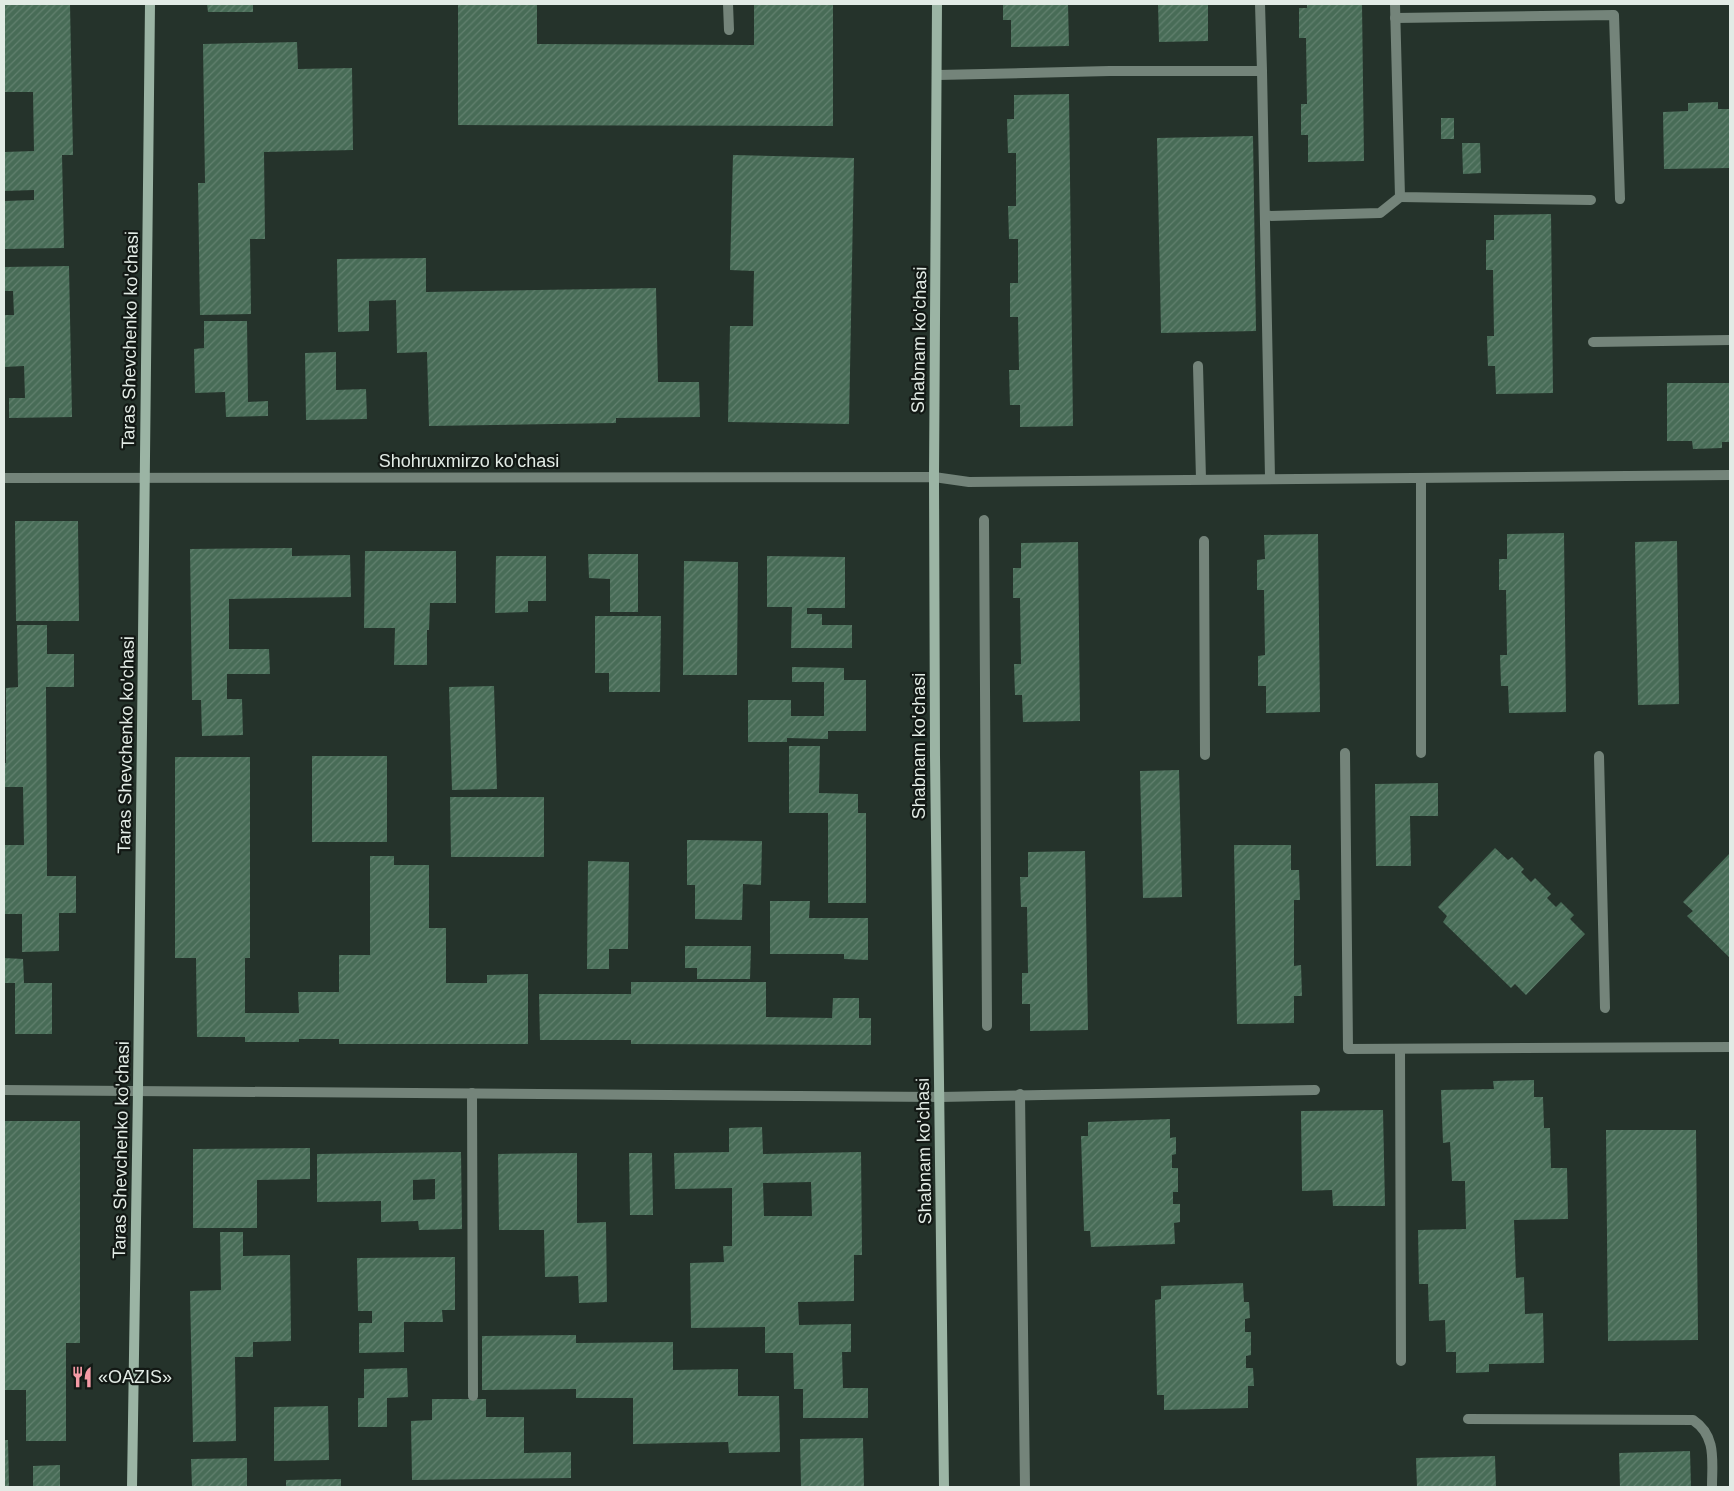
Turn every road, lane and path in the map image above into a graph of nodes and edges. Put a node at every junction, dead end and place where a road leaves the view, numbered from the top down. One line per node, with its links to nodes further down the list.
1 (150, 4): 18 (street, Taras Shevchenko ko'chasi)
2 (728, 4): 7 (street)
3 (937, 4): 9 (street, Shabnam ko'chasi)
4 (1260, 4): 8 (street)
5 (1395, 4): 6 (street)
6 (1396, 18): 10 (street); 11 (street)
7 (729, 30)
8 (1262, 71): 9 (street); 13 (street)
9 (938, 75): 19 (street, Shabnam ko'chasi)
10 (1400, 197): 12 (street); 13 (street)
11 (1620, 199)
12 (1591, 200)
13 (1266, 216): 21 (street)
14 (1730, 340): 15 (street)
15 (1593, 342)
16 (1198, 366): 23 (street)
17 (1730, 475): 22 (street, Shohruxmirzo ko'chasi)
18 (145, 477): 19 (street, Shohruxmirzo ko'chasi); 20 (street, Shohruxmirzo ko'chasi); 35 (street, Taras Shevchenko ko'chasi)
19 (934, 477): 23 (street, Shohruxmirzo ko'chasi); 39 (street, Shabnam ko'chasi)
20 (4, 478)
21 (1270, 478): 22 (street, Shohruxmirzo ko'chasi); 23 (street, Shohruxmirzo ko'chasi)
22 (1421, 478): 27 (street)
23 (1202, 479)
24 (984, 520): 31 (street)
25 (1204, 541): 28 (street)
26 (1345, 753): 33 (street)
27 (1421, 753)
28 (1205, 755)
29 (1599, 756): 30 (street)
30 (1605, 1008)
31 (987, 1026)
32 (1730, 1047): 33 (street)
33 (1400, 1049): 40 (street)
34 (4, 1090): 35 (street)
35 (138, 1090): 37 (street); 43 (street, Taras Shevchenko ko'chasi)
36 (1314, 1090): 38 (street)
37 (472, 1093): 39 (street); 41 (street)
38 (1020, 1094): 39 (street); 45 (street)
39 (940, 1096): 44 (street, Shabnam ko'chasi)
40 (1401, 1361)
41 (473, 1396)
42 (1468, 1418): 46 (street)
43 (132, 1487)
44 (944, 1487)
45 (1025, 1487)
46 (1712, 1487)

